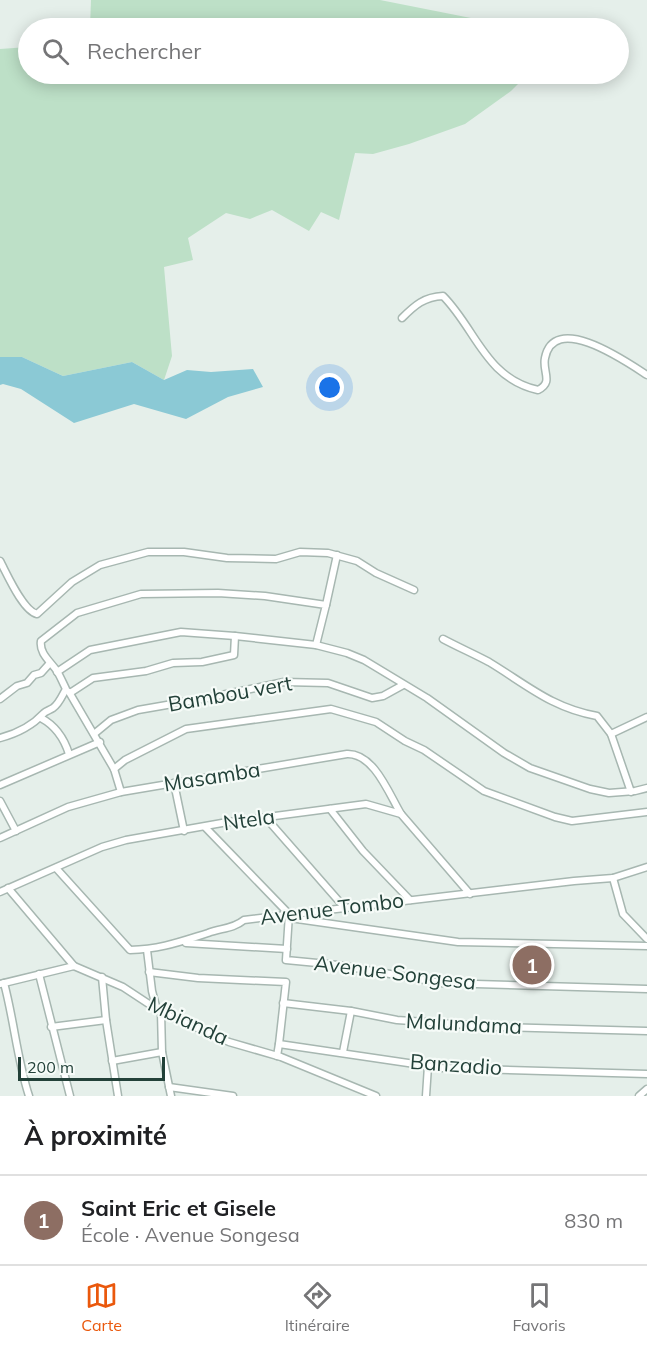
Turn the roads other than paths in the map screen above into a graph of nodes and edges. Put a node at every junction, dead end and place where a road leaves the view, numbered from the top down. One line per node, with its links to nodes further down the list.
1 (402, 318): 2 (street)
2 (647, 375)
3 (337, 555): 4 (street); 5 (street); 6 (street)
4 (0, 561)
5 (414, 590)
6 (326, 605): 9 (street); 10 (street)
7 (236, 636): 9 (street); 11 (street); 13 (street)
8 (443, 639): 18 (street)
9 (316, 645): 12 (street)
10 (50, 663): 11 (street); 14 (street)
11 (57, 672): 13 (street)
12 (403, 685): 17 (street, Bambou vert); 27 (street)
13 (68, 691): 16 (street); 17 (street)
14 (0, 699)
15 (647, 717): 18 (street)
16 (41, 718): 19 (street); 21 (street)
17 (94, 734): 20 (street)
18 (611, 734): 27 (street)
19 (0, 738)
20 (100, 742): 21 (street); 22 (street)
21 (69, 754): 24 (street)
22 (114, 769): 26 (street); 30 (street)
23 (174, 783): 26 (street, Masamba); 31 (street, Masamba); 35 (street)
24 (0, 785)
25 (647, 788): 27 (street)
26 (121, 792): 34 (street, Masamba)
27 (631, 792)
28 (0, 801): 34 (street)
29 (330, 808): 31 (street, Ntela); 32 (street, Ntela); 43 (street)
30 (647, 812)
31 (401, 814): 42 (street)
32 (266, 818): 33 (street, Ntela); 44 (street)
33 (205, 826): 35 (street, Ntela); 45 (street)
34 (16, 831): 36 (street, Masamba)
35 (184, 831): 38 (street, Ntela)
36 (0, 838)
37 (647, 867): 39 (street, Avenue Tombo)
38 (56, 868): 40 (street, Ntela); 50 (street)
39 (613, 878): 42 (street, Avenue Tombo); 46 (street)
40 (8, 888): 41 (street, Ntela); 51 (street)
41 (0, 892)
42 (470, 894): 43 (street, Avenue Tombo)
43 (410, 900): 44 (street, Avenue Tombo)
44 (344, 907): 45 (street, Avenue Tombo)
45 (289, 916): 47 (street, Avenue Tombo); 48 (street); 49 (street)
46 (647, 939)
47 (183, 942): 49 (street); 50 (street, Avenue Tombo)
48 (647, 946)
49 (287, 949): 56 (street, Avenue Songesa)
50 (147, 950): 52 (street)
51 (74, 966): 53 (street); 54 (street, Mbianda)
52 (150, 972): 57 (street); 58 (street)
53 (39, 974): 55 (street); 61 (street)
54 (102, 978): 58 (street, Mbianda); 60 (street)
55 (2, 983): 72 (street)
56 (647, 989)
57 (283, 1003): 59 (street, Malundama); 63 (street)
58 (159, 1011): 64 (street); 66 (street, Mbianda)
59 (351, 1011): 62 (street, Malundama); 65 (street)
60 (106, 1020): 61 (street); 67 (street)
61 (51, 1027): 73 (street)
62 (647, 1031)
63 (279, 1044): 65 (street, Banzadio); 66 (street)
64 (162, 1052): 67 (street); 70 (street)
65 (343, 1052): 68 (street, Banzadio)
66 (277, 1056): 77 (street, Mbianda)
67 (112, 1061): 74 (street)
68 (428, 1066): 69 (street, Banzadio); 78 (street)
69 (647, 1074)
70 (169, 1087): 75 (street); 76 (street)
71 (647, 1089): 79 (street)
72 (29, 1096)
73 (70, 1096)
74 (118, 1096)
75 (171, 1096)
76 (233, 1096)
77 (376, 1096)
78 (426, 1096)
79 (639, 1096)

